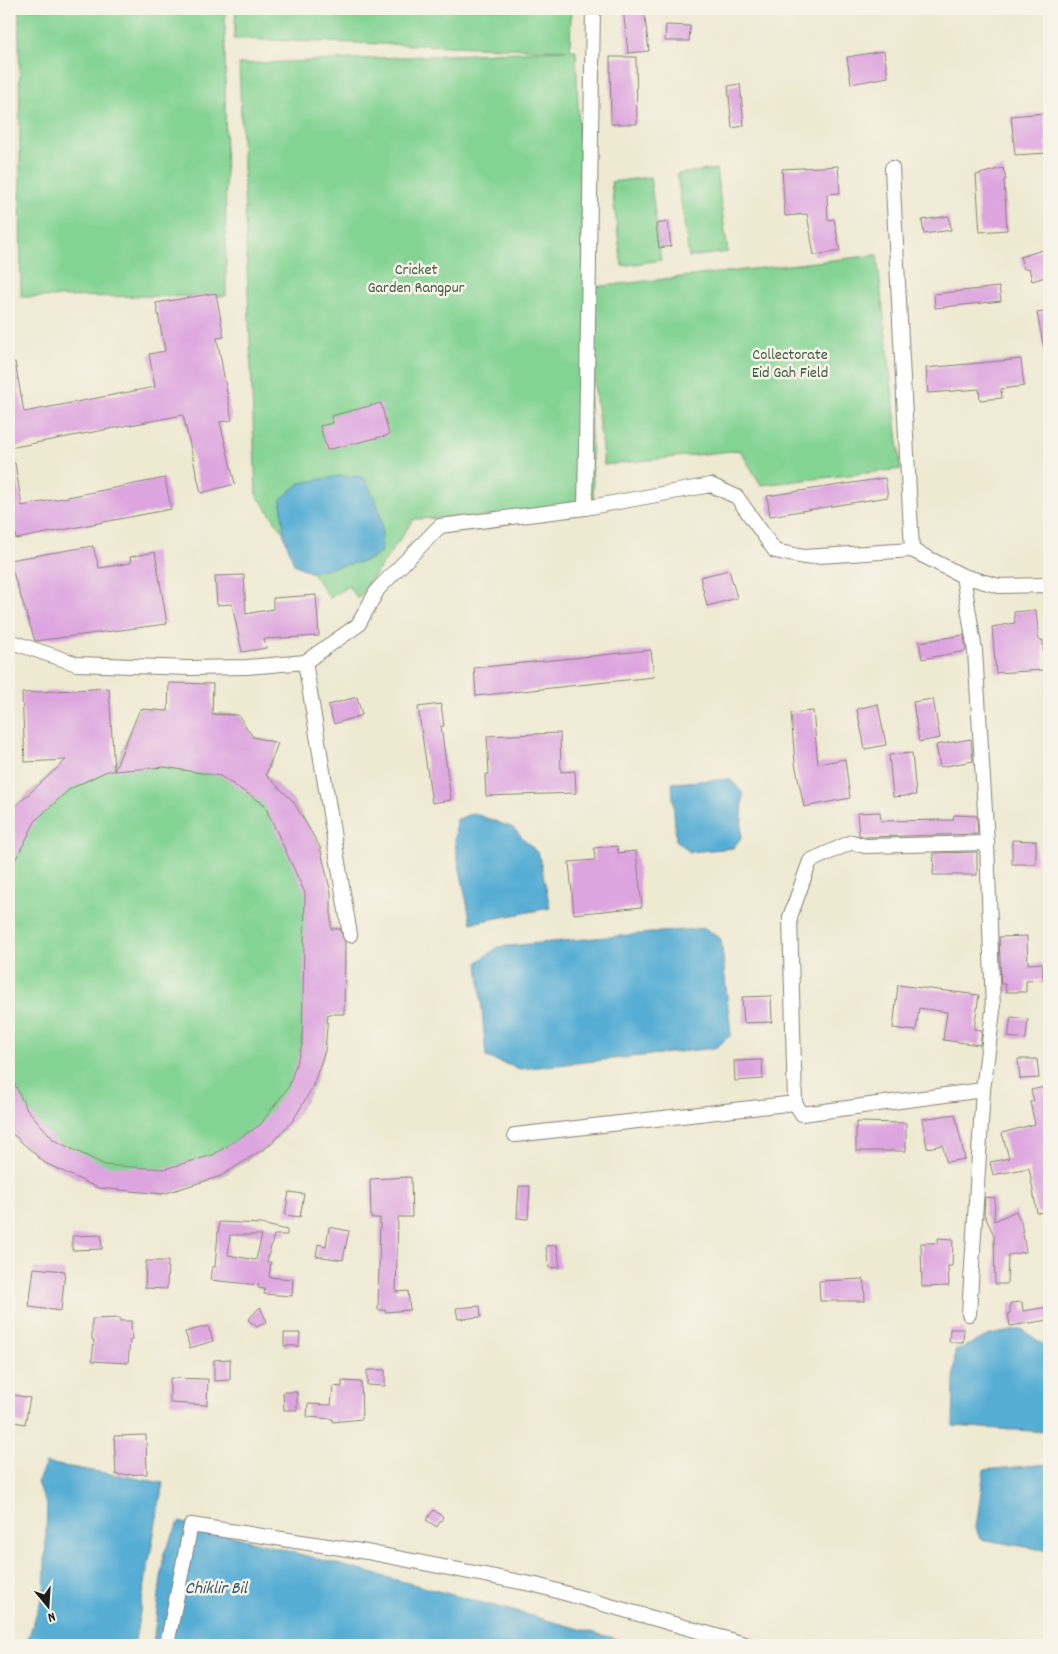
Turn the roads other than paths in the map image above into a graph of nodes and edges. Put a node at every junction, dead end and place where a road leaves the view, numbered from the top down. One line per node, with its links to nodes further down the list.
1 (593, 9): 3 (street)
2 (892, 168): 4 (street)
3 (585, 508): 4 (street); 8 (street)
4 (912, 550): 5 (street)
5 (963, 576): 6 (street); 9 (street)
6 (1049, 585)
7 (9, 641): 8 (street)
8 (306, 662): 10 (street)
9 (987, 843): 11 (street); 12 (street)
10 (350, 935)
11 (983, 1090): 12 (street); 14 (street)
12 (795, 1103): 13 (street)
13 (516, 1135)
14 (968, 1314)
15 (167, 1645): 16 (street)
16 (748, 1645)

